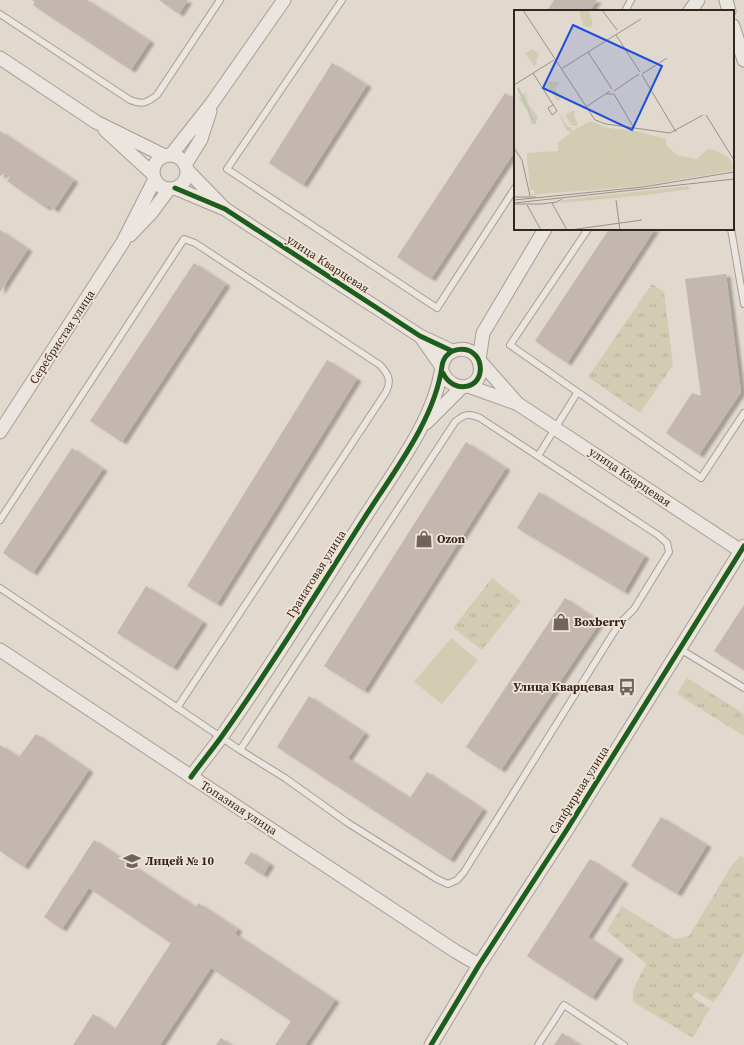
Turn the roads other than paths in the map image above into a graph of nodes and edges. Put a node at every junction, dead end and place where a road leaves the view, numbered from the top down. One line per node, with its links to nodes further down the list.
1 (220, 0): 10 (lane)
2 (284, 0): 14 (street)
3 (342, 0): 20 (lane)
4 (631, 0): 7 (lane)
5 (698, 0): 8 (street)
6 (726, 0): 9 (street)
7 (626, 10)
8 (691, 10)
9 (729, 10)
10 (0, 14)
11 (734, 29): 13 (street)
12 (0, 58): 15 (street)
13 (744, 60)
14 (212, 103): 16 (street); 17 (street)
15 (96, 122): 16 (street); 18 (street)
16 (168, 155): 17 (street); 18 (street)
17 (186, 167): 19 (street); 21 (street)
18 (154, 177): 19 (street); 25 (street)
19 (172, 189): 21 (street); 25 (street)
20 (514, 190)
21 (225, 209): 28 (street, улица Кварцевая)
22 (544, 230): 27 (street)
23 (587, 230): 33 (lane)
24 (731, 230): 26 (lane)
25 (123, 242): 38 (street, Серебристая улица)
26 (744, 304)
27 (483, 333): 29 (street); 30 (street)
28 (420, 336): 29 (street); 31 (street)
29 (455, 350): 30 (street); 31 (street)
30 (479, 360): 32 (street); 34 (street)
31 (442, 370): 32 (street); 36 (street, Гранатовая улица)
32 (465, 387): 34 (street); 36 (street, Гранатовая улица)
33 (578, 393): 35 (lane); 37 (lane)
34 (518, 404): 37 (street, улица Кварцевая)
35 (744, 413)
36 (422, 427): 47 (street, Гранатовая улица)
37 (557, 429): 39 (lane); 41 (street, улица Кварцевая)
38 (0, 432)
39 (538, 456): 48 (lane); 48 (lane)
40 (0, 520): 46 (lane)
41 (742, 548): 43 (street, Сапфирная улица)
42 (0, 588): 46 (lane)
43 (680, 649): 45 (lane); 50 (street, Сапфирная улица)
44 (0, 650): 49 (street, Топазная улица)
45 (744, 688)
46 (177, 708): 47 (lane)
47 (222, 737): 48 (lane); 49 (street, Гранатовая улица)
48 (240, 750)
49 (191, 776): 50 (street, Топазная улица)
50 (479, 965): 51 (street, Сапфирная улица)
51 (432, 1045)
52 (538, 1045): 53 (lane)
53 (624, 1045)

